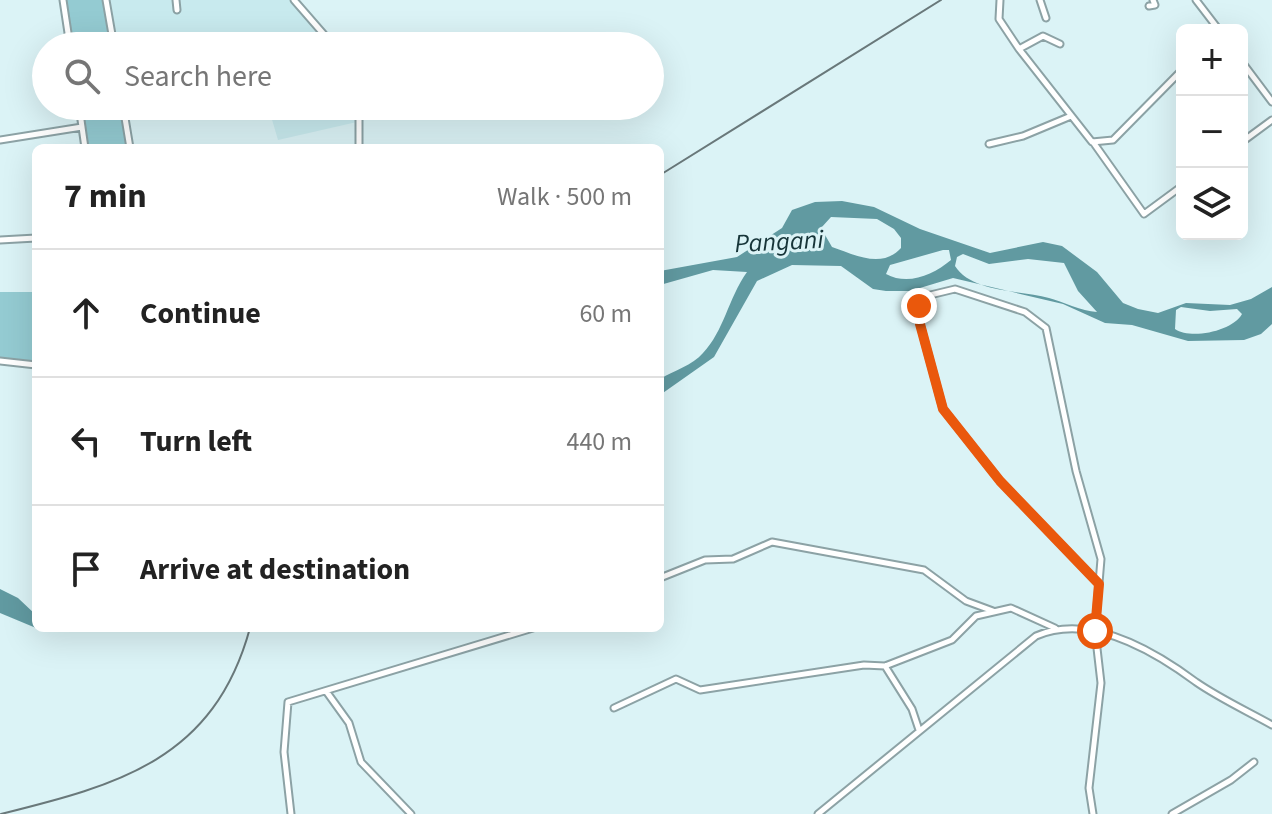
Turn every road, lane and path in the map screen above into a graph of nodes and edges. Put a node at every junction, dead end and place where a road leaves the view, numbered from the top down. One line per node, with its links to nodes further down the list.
1 (63, 0): 11 (street)
2 (106, 0): 12 (street)
3 (176, 0): 8 (street)
4 (294, 0): 13 (street)
5 (1000, 0): 15 (street)
6 (1040, 0): 9 (street)
7 (1196, 0): 10 (street)
8 (177, 10)
9 (1046, 18)
10 (1214, 24)
11 (68, 32)
12 (112, 32)
13 (322, 32)
14 (1060, 44): 15 (street)
15 (1019, 49): 19 (street)
16 (1248, 70): 18 (street)
17 (1176, 76): 27 (street)
18 (1272, 102)
19 (1071, 116): 27 (street); 31 (street)
20 (81, 120): 24 (street)
21 (125, 120): 29 (street)
22 (359, 120): 30 (street)
23 (1272, 120): 25 (street)
24 (82, 127): 26 (street); 28 (street)
25 (1248, 138)
26 (0, 140)
27 (1092, 142): 32 (street)
28 (84, 144)
29 (129, 144)
30 (359, 144)
31 (989, 144)
32 (1176, 190)
33 (32, 238): 34 (street)
34 (0, 240)
35 (0, 361): 36 (street)
36 (32, 365)
37 (664, 576): 39 (street)
38 (1099, 584): 38 (street); 41 (street)
39 (994, 611): 40 (street); 43 (street)
40 (1055, 628): 41 (street); 47 (street)
41 (1095, 631): 46 (street); 52 (street)
42 (520, 632): 44 (street)
43 (885, 666): 45 (street); 47 (street)
44 (326, 691): 49 (street); 50 (street)
45 (614, 708)
46 (1272, 725)
47 (919, 730): 51 (street)
48 (1254, 762): 53 (street)
49 (291, 814)
50 (411, 814)
51 (818, 814)
52 (1093, 814)
53 (1172, 814)

